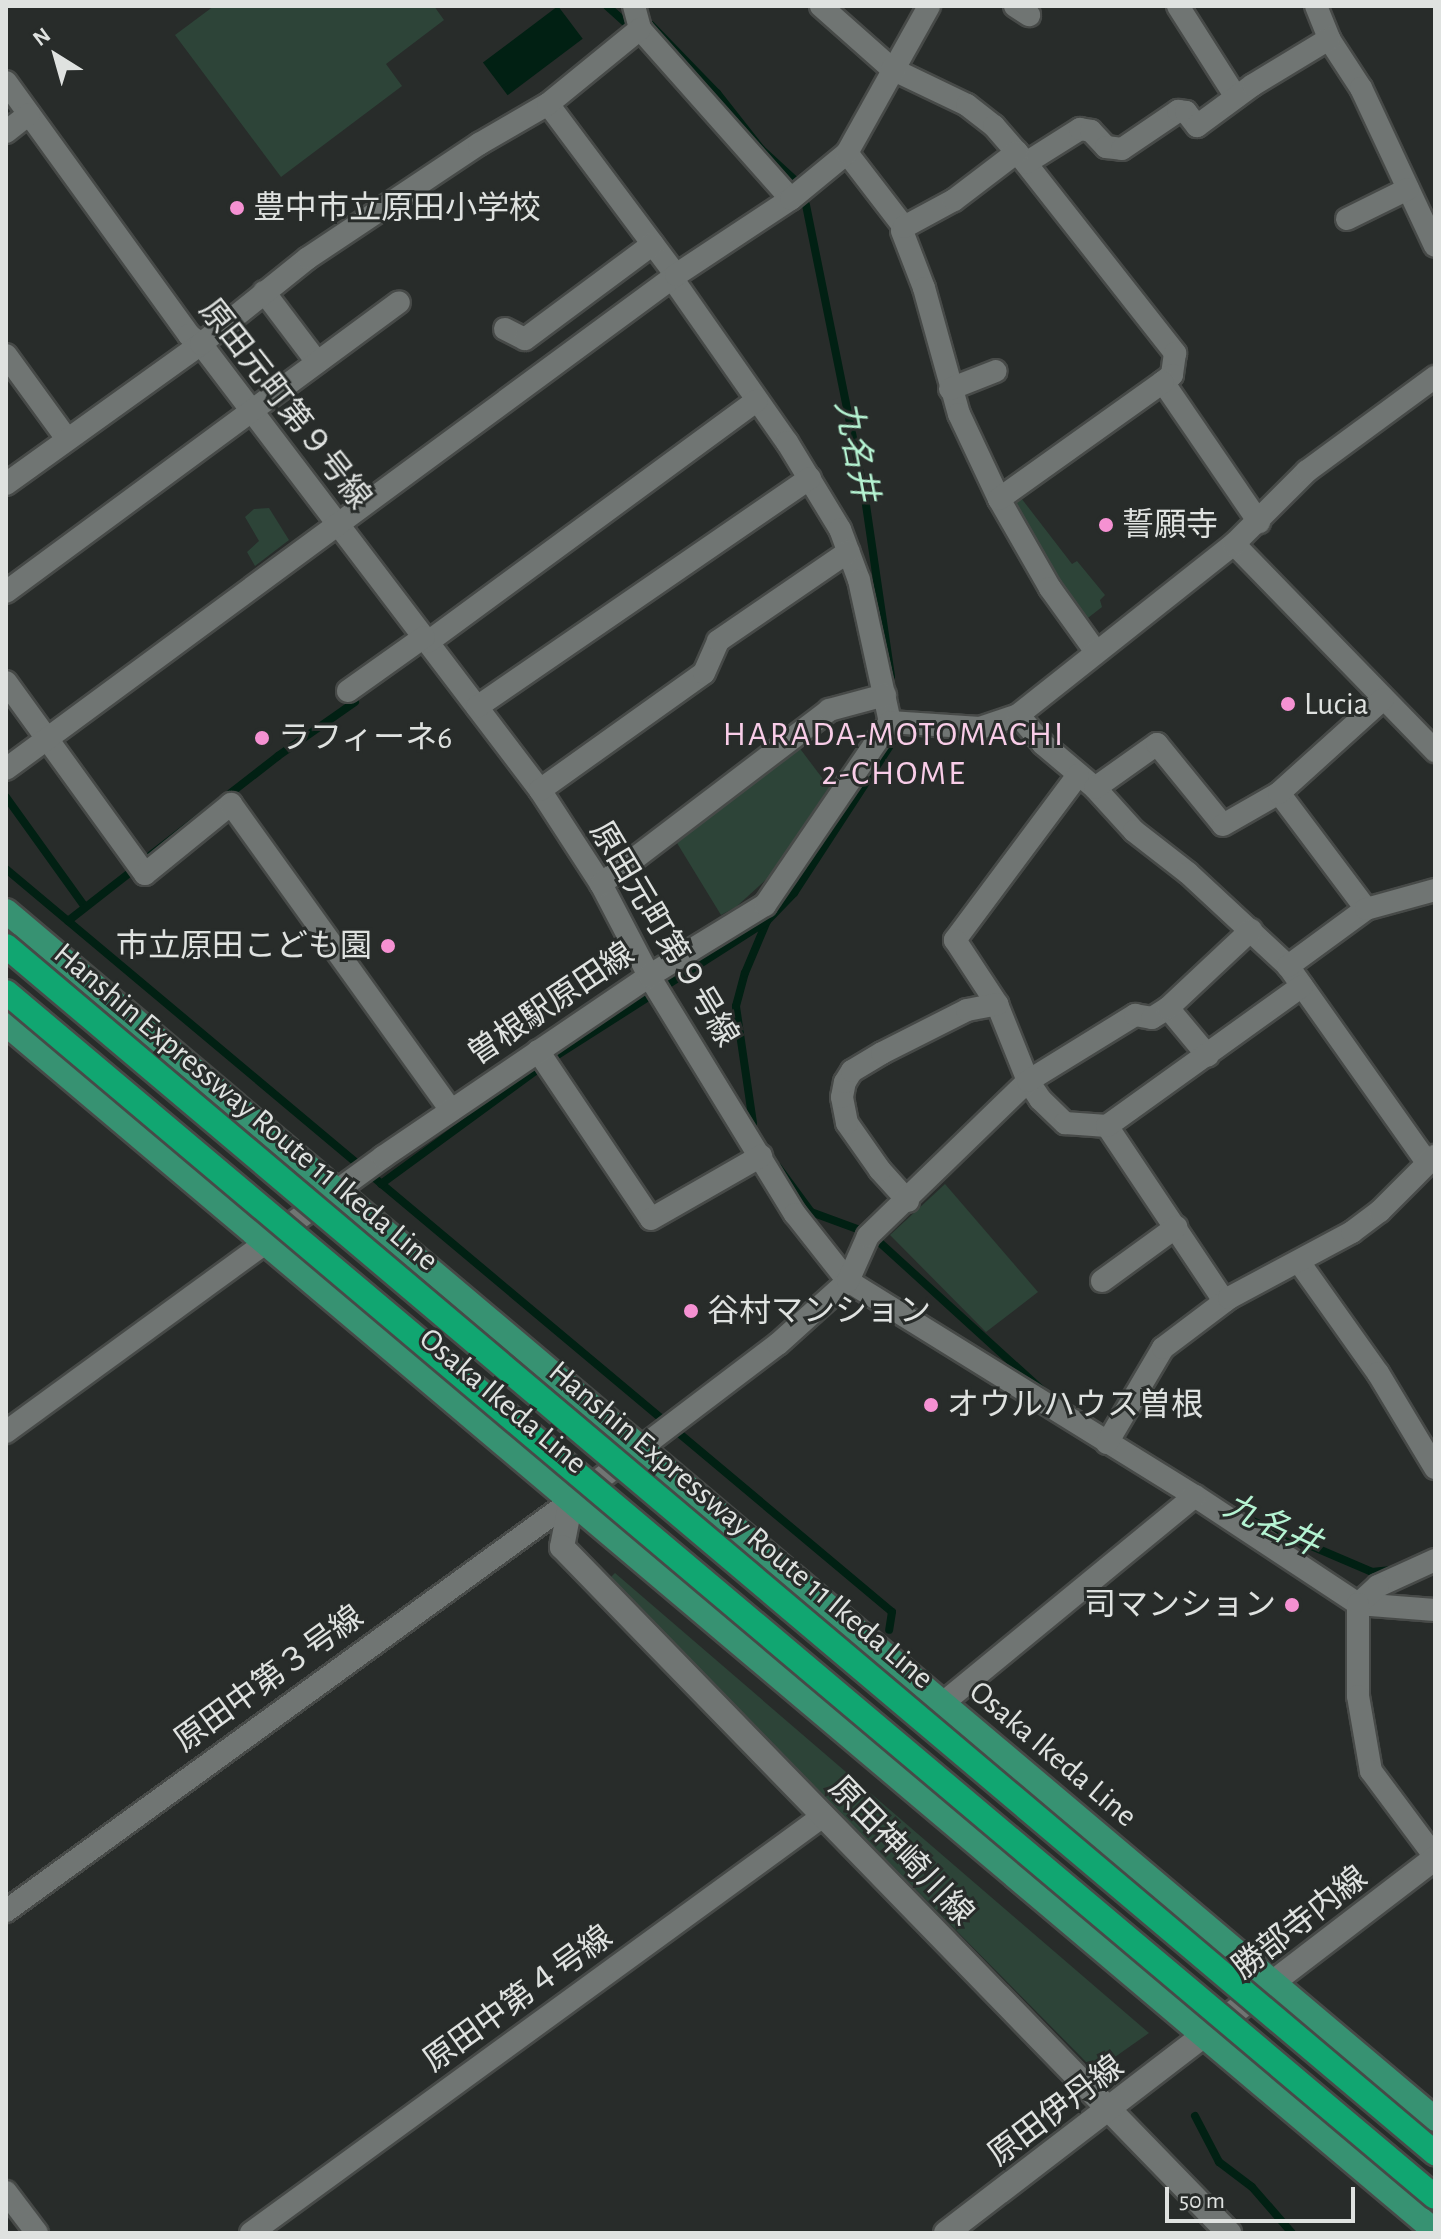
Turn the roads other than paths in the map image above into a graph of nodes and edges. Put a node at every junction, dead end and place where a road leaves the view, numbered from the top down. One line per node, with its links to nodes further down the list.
1 (634, 6): 6 (street)
2 (821, 6): 8 (street)
3 (929, 6): 8 (street)
4 (1178, 6): 10 (street)
5 (1316, 6): 7 (street)
6 (640, 29): 11 (street); 17 (street)
7 (1329, 39): 10 (street); 16 (street)
8 (892, 69): 14 (street); 15 (street)
9 (6, 82): 12 (street, 原田元町第９号線)
10 (1236, 97): 15 (street)
11 (548, 104): 21 (street); 23 (street)
12 (29, 114): 13 (street); 26 (street, 原田元町第９号線)
13 (6, 132)
14 (847, 153): 17 (street); 19 (street)
15 (1021, 157): 19 (street); 31 (street)
16 (1408, 189): 18 (street); 20 (street)
17 (791, 199): 22 (street)
18 (1347, 219)
19 (904, 227): 32 (street)
20 (1432, 231)
21 (653, 244): 22 (street); 25 (street)
22 (674, 276): 33 (street); 40 (street)
23 (264, 292): 26 (street); 28 (street)
24 (399, 302): 28 (street)
25 (505, 329)
26 (201, 344): 34 (street, 原田元町第９号線); 35 (street)
27 (6, 355): 35 (street)
28 (317, 362): 34 (street)
29 (996, 371): 32 (street)
30 (1435, 377): 39 (street)
31 (1163, 382): 38 (street); 39 (street)
32 (950, 389): 38 (street)
33 (757, 400): 36 (street); 44 (street)
34 (251, 410): 40 (street, 原田元町第９号線); 43 (street)
35 (67, 439): 37 (street)
36 (810, 478): 42 (street); 50 (street)
37 (6, 484)
38 (999, 499): 45 (street)
39 (1259, 522): 41 (street)
40 (340, 526): 44 (street, 原田元町第９号線); 53 (street)
41 (1234, 544): 45 (street); 49 (street)
42 (848, 552): 48 (street); 57 (street)
43 (6, 592)
44 (426, 640): 47 (street); 50 (street, 原田元町第９号線)
45 (1096, 652): 51 (street)
46 (6, 682): 53 (street)
47 (348, 691)
48 (885, 695): 52 (street); 59 (street)
49 (1383, 699): 54 (street); 58 (street)
50 (477, 707): 57 (street, 原田元町第９号線)
51 (1018, 715): 52 (street); 56 (street)
52 (890, 722): 66 (street, 曽根駅原田線)
53 (48, 739): 55 (street); 75 (street)
54 (1434, 749)
55 (6, 769)
56 (1086, 782): 58 (street); 63 (street); 69 (street)
57 (540, 790): 59 (street, 原田元町第９号線)
58 (1279, 793): 61 (street)
59 (601, 884): 66 (street, 原田元町第９号線)
60 (1435, 890): 61 (street)
61 (1366, 909): 65 (street)
62 (6, 911): 79 (main road, Osaka Ikeda Line)
63 (1251, 930): 65 (street); 70 (street)
64 (6, 946): 104 (highway, Hanshin Expressway Route 11 Ikeda Line, bridge)
65 (1288, 966): 67 (street)
66 (654, 984): 73 (street, 曽根駅原田線); 77 (street, 原田元町第９号線)
67 (1302, 986): 72 (street); 78 (street)
68 (6, 992): 106 (highway, Hanshin Expressway Route 11 Ikeda Line, bridge)
69 (997, 1004): 74 (street); 80 (street)
70 (1168, 1008): 72 (street); 74 (street)
71 (6, 1024): 82 (main road, Osaka Ikeda Line)
72 (1208, 1056): 76 (street)
73 (543, 1059): 75 (street, 曽根駅原田線); 77 (street)
74 (1028, 1081): 76 (street); 80 (street)
75 (451, 1110): 79 (street, 曽根駅原田線)
76 (1107, 1126): 81 (street)
77 (761, 1156): 84 (street, 原田元町第９号線)
78 (1431, 1159): 83 (street)
79 (342, 1186): 82 (street, 曽根駅原田線); 89 (main road, Osaka Ikeda Line)
80 (908, 1201): 84 (street)
81 (1176, 1227): 85 (street); 86 (street)
82 (263, 1241): 87 (street, 曽根駅原田線); 92 (main road, Osaka Ikeda Line)
83 (1299, 1262): 86 (street); 90 (street)
84 (848, 1281): 88 (street, 原田元町第９号線); 89 (street, 原田中第３号線)
85 (1102, 1281)
86 (1224, 1301): 88 (street)
87 (6, 1432)
88 (1107, 1443): 91 (street, 原田元町第９号線)
89 (645, 1444): 92 (street, 原田中第３号線); 96 (main road, Osaka Ikeda Line)
90 (1435, 1468)
91 (1195, 1496): 94 (street, 原田元町第９号線); 96 (street)
92 (571, 1501): 97 (street, 原田神崎川線); 99 (street, 原田中第３号線); 101 (main road, Osaka Ikeda Line)
93 (1435, 1560): 94 (street)
94 (1358, 1604): 95 (street, 原田元町第９号線); 98 (street)
95 (1435, 1610)
96 (943, 1703): 100 (main road, Osaka Ikeda Line)
97 (823, 1816): 102 (street, 原田神崎川線); 109 (street, 原田中第４号線)
98 (1435, 1857): 100 (street, 勝部寺内線)
99 (6, 1911)
100 (1275, 1983): 101 (street, 勝部寺内線); 103 (main road, Osaka Ikeda Line)
101 (1205, 2038): 102 (street, 原田伊丹線); 107 (main road, Osaka Ikeda Line)
102 (1110, 2111): 110 (street, 原田伊丹線); 111 (street, 原田神崎川線)
103 (1435, 2119)
104 (1435, 2153)
105 (6, 2192): 108 (street)
106 (1435, 2197)
107 (1435, 2231)
108 (37, 2233)
109 (251, 2233)
110 (946, 2233)
111 (1229, 2233)

